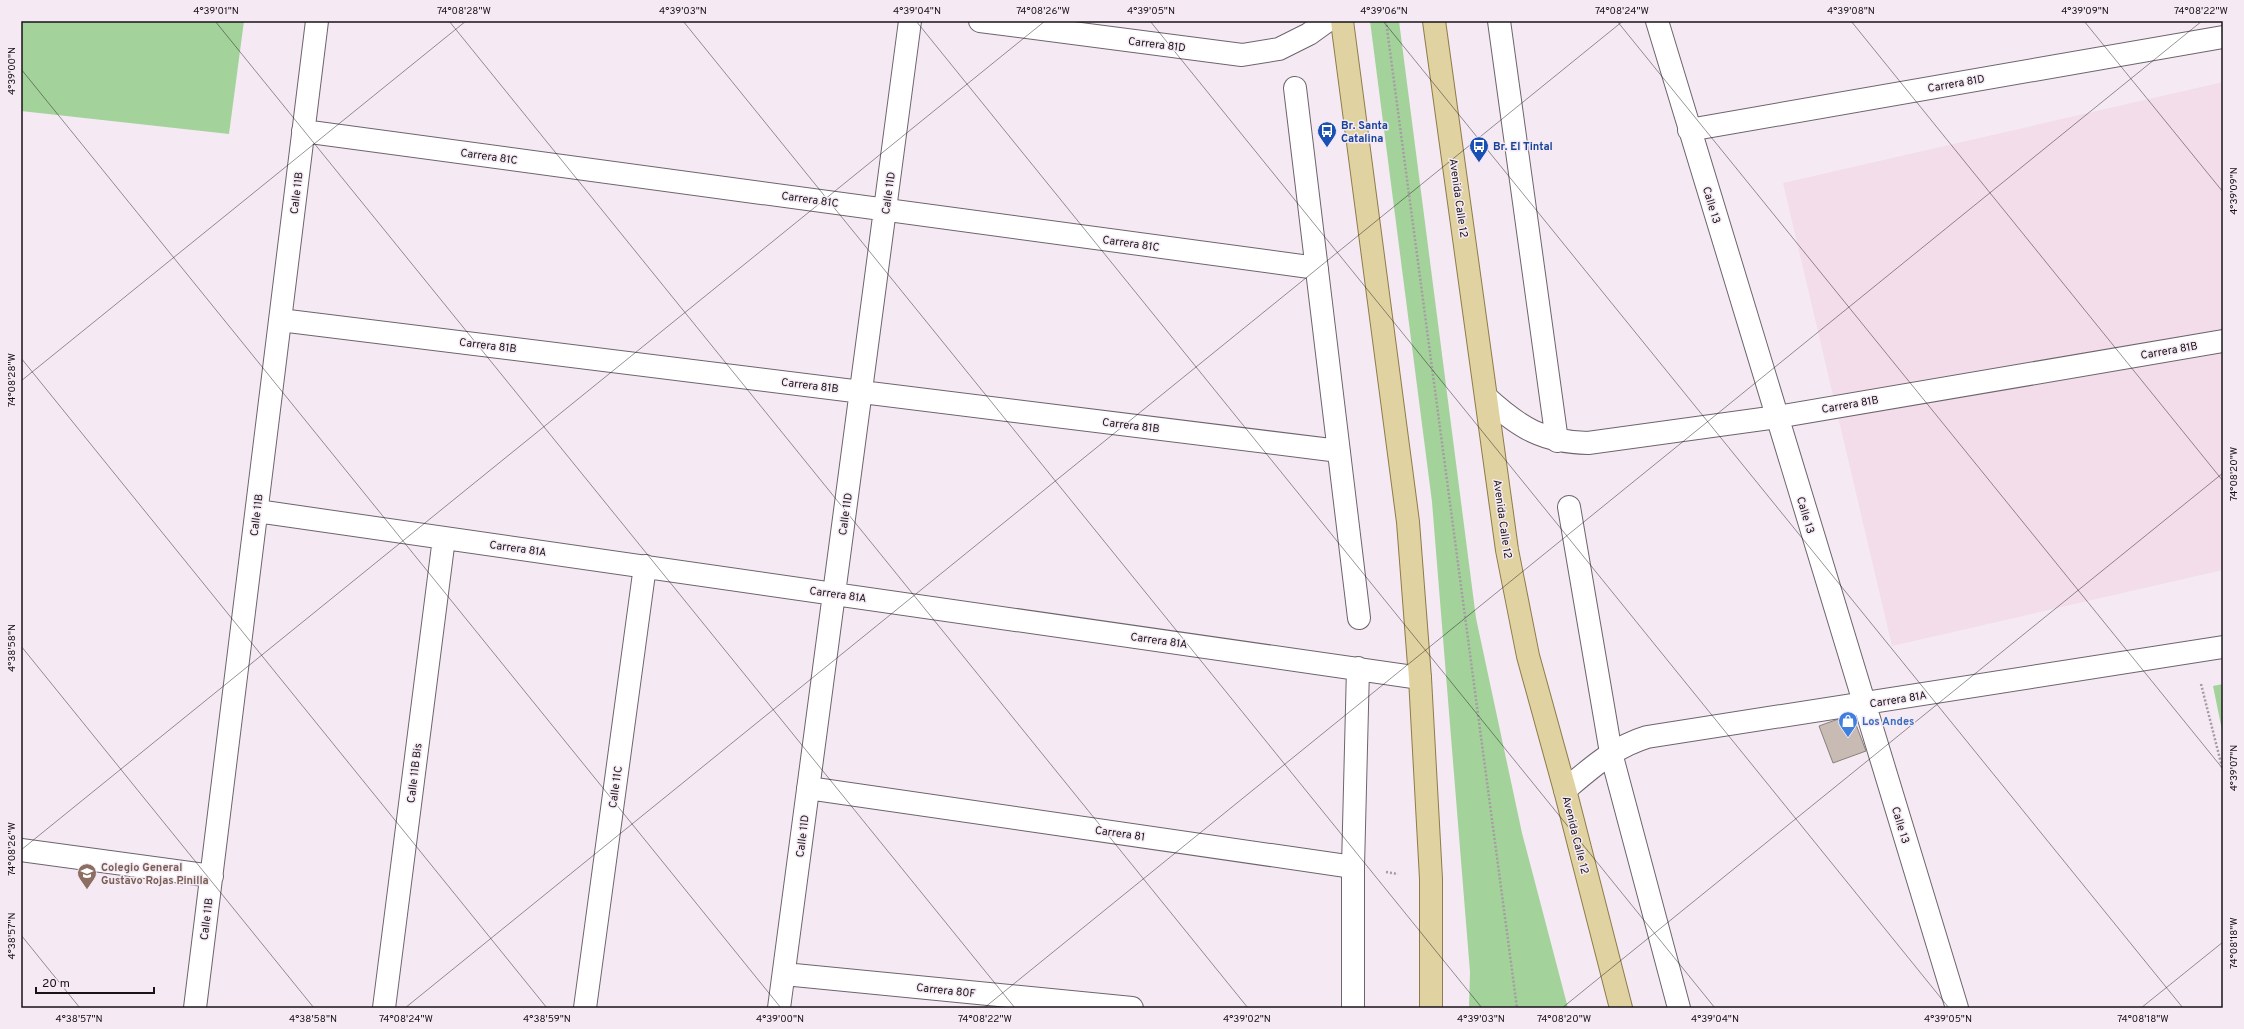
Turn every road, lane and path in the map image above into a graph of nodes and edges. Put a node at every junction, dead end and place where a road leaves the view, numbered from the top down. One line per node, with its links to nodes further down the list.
1 (317, 21): 13 (street, Calle 11B)
2 (910, 21): 14 (street, Calle 11D)
3 (980, 21): 4 (street, Carrera 81D)
4 (1327, 21)
5 (1342, 21): 32 (main road)
6 (1386, 21): 50 (path)
7 (1434, 21): 19 (main road, Avenida Calle 12)
8 (1499, 21): 21 (street)
9 (1657, 21): 12 (street, Calle 13)
10 (2223, 37): 12 (street, Carrera 81D)
11 (1295, 88): 15 (street)
12 (1689, 130): 20 (street, Calle 13)
13 (303, 132): 14 (street, Carrera 81C); 16 (street, Calle 11B)
14 (885, 210): 15 (street, Carrera 81C); 18 (street, Calle 11D)
15 (1317, 268): 22 (street)
16 (280, 320): 18 (street, Carrera 81B); 24 (street, Calle 11B)
17 (2223, 341): 20 (street, Carrera 81B)
18 (861, 391): 22 (street, Carrera 81B); 27 (street, Calle 11D)
19 (1487, 398): 21 (street, Carrera 81B); 37 (main road, Avenida Calle 12)
20 (1776, 417): 21 (street, Carrera 81B); 33 (street, Calle 13)
21 (1557, 441)
22 (1339, 451): 28 (street)
23 (1569, 507): 34 (street)
24 (257, 511): 25 (street, Carrera 81A); 40 (street, Calle 11B)
25 (444, 538): 26 (street, Carrera 81A); 44 (street, Calle 11B Bis)
26 (645, 566): 27 (street, Carrera 81A); 45 (street, Calle 11C)
27 (834, 594): 31 (street, Carrera 81A); 36 (street, Calle 11D)
28 (1359, 618)
29 (2223, 647): 30 (street, Carrera 81A)
30 (2192, 652): 33 (street, Carrera 81A); 35 (path)
31 (1358, 668): 32 (street, Carrera 81A); 39 (street)
32 (1420, 678): 41 (main road)
33 (1864, 705): 34 (street, Carrera 81A); 53 (street, Calle 13)
34 (1612, 753): 37 (street, Carrera 81A); 52 (street)
35 (2223, 771)
36 (808, 788): 39 (street, Carrera 81); 42 (street, Calle 11D)
37 (1565, 790): 51 (main road, Avenida Calle 12)
38 (21, 850): 40 (street)
39 (1354, 867): 41 (path); 48 (street)
40 (212, 876): 43 (street, Calle 11B)
41 (1431, 879): 49 (main road)
42 (784, 974): 46 (street, Calle 11D); 47 (street, Carrera 80F)
43 (195, 1008)
44 (384, 1008)
45 (585, 1008)
46 (780, 1008)
47 (1132, 1008)
48 (1354, 1008)
49 (1431, 1008)
50 (1517, 1008)
51 (1621, 1008)
52 (1679, 1008)
53 (1957, 1008)

